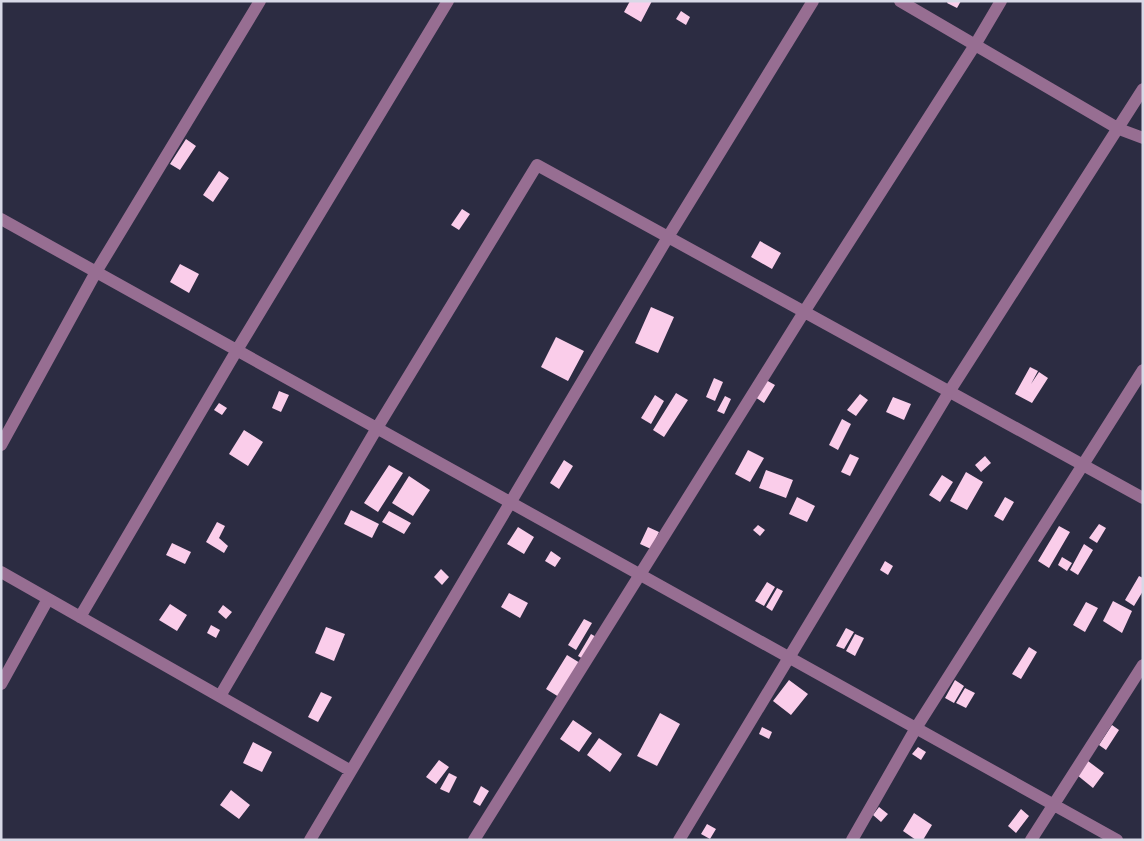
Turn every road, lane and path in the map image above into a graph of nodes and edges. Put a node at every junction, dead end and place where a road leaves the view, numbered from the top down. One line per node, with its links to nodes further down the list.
1 (260, 1): 12 (street)
2 (448, 1): 14 (street)
3 (813, 1): 11 (street)
4 (900, 1): 6 (street)
5 (1001, 1): 6 (street)
6 (975, 45): 8 (street); 13 (street)
7 (1143, 89): 8 (street)
8 (1119, 129): 9 (street); 16 (street)
9 (1143, 138)
10 (1, 219): 12 (street)
11 (668, 237): 13 (street); 17 (street); 21 (street)
12 (96, 272): 14 (street); 18 (street)
13 (804, 312): 16 (street); 23 (street)
14 (237, 350): 17 (street); 25 (street)
15 (1143, 370): 19 (street)
16 (950, 392): 19 (street); 26 (street)
17 (378, 428): 21 (street); 29 (street)
18 (1, 445)
19 (1082, 465): 20 (street); 30 (street)
20 (1143, 498)
21 (510, 502): 23 (street); 31 (street)
22 (1, 572): 24 (street)
23 (641, 575): 26 (street); 33 (street)
24 (48, 599): 25 (street); 28 (street)
25 (80, 617): 29 (street)
26 (789, 657): 30 (street); 35 (street)
27 (1143, 665): 32 (street)
28 (1, 684)
29 (220, 696): 31 (street)
30 (916, 728): 32 (street); 36 (street)
31 (351, 771): 34 (street)
32 (1054, 804): 37 (street); 38 (street)
33 (475, 839)
34 (310, 840)
35 (679, 840)
36 (852, 840)
37 (1031, 840)
38 (1117, 840)

